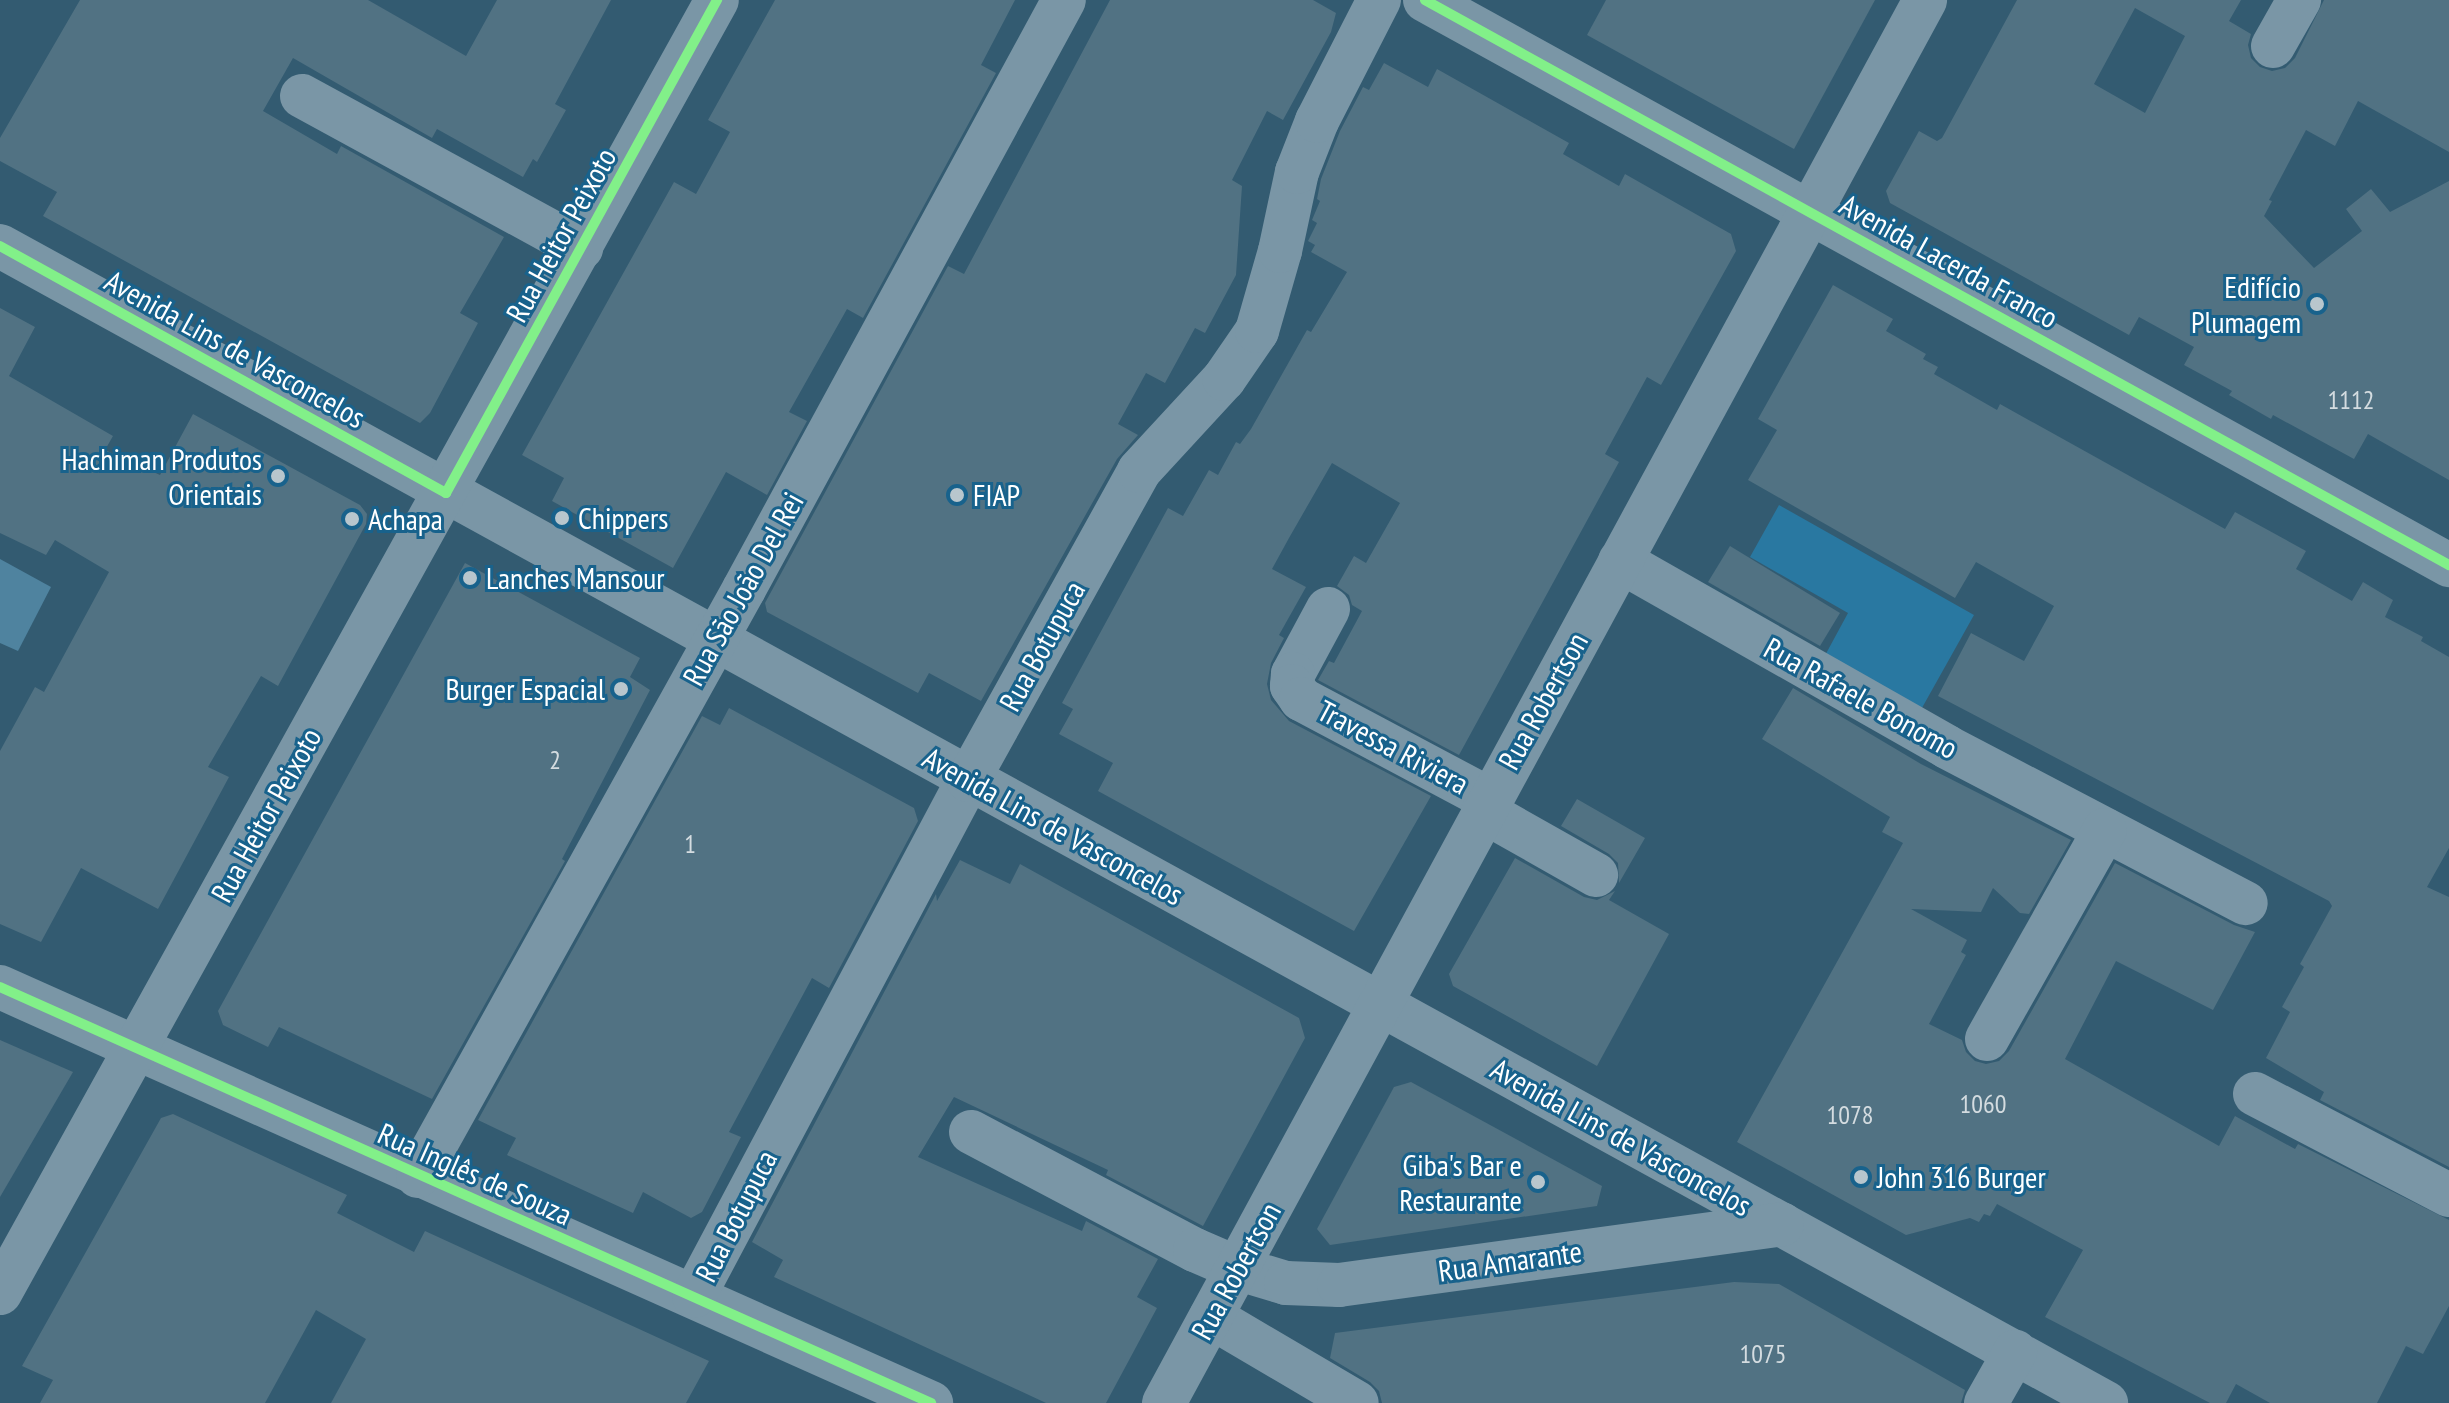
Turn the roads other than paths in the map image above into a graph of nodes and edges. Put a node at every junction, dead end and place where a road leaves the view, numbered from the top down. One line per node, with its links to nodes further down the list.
1 (717, 0): 11 (street, Rua Heitor Peixoto)
2 (1064, 0): 16 (street, Rua São João Del Rei)
3 (1379, 0): 17 (street, Rua Botupuca)
4 (1425, 0): 9 (street, Avenida Lacerda Franco)
5 (1925, 0): 9 (street, Rua Robertson)
6 (2299, 0): 7 (street)
7 (2273, 46)
8 (302, 96): 11 (street)
9 (1811, 212): 13 (street, Rua Robertson); 14 (street, Avenida Lacerda Franco)
10 (0, 246): 12 (street, Avenida Lins de Vasconcelos)
11 (581, 248): 12 (street, Rua Heitor Peixoto)
12 (446, 493): 16 (street, Avenida Lins de Vasconcelos); 25 (street, Rua Heitor Peixoto)
13 (1620, 561): 18 (street, Rua Robertson); 19 (street, Rua Rafaele Bonomo)
14 (2449, 565)
15 (1328, 609): 18 (street, Travessa Riviera)
16 (715, 640): 17 (street, Avenida Lins de Vasconcelos); 28 (street, Rua São João Del Rei)
17 (968, 780): 23 (street, Avenida Lins de Vasconcelos); 33 (street, Rua Botupuca)
18 (1486, 805): 20 (street, Travessa Riviera); 23 (street, Rua Robertson)
19 (2105, 830): 21 (street, Rua Rafaele Bonomo); 24 (street)
20 (1596, 875)
21 (2246, 903)
22 (0, 987): 25 (street, Rua Inglês de Souza)
23 (1379, 1004): 30 (street, Avenida Lins de Vasconcelos); 31 (street, Rua Robertson)
24 (1987, 1039)
25 (135, 1048): 28 (street, Rua Inglês de Souza); 32 (street, Rua Heitor Peixoto)
26 (2255, 1094): 29 (street)
27 (971, 1132): 31 (street, Rua Amarante)
28 (418, 1176): 33 (street, Rua Inglês de Souza)
29 (2449, 1195)
30 (1782, 1224): 31 (street, Rua Amarante); 35 (street, Avenida Lins de Vasconcelos)
31 (1239, 1269): 34 (street, Rua Robertson)
32 (0, 1293)
33 (694, 1296): 36 (street, Rua Inglês de Souza)
34 (1211, 1317): 37 (street, Rua Robertson); 38 (street)
35 (2015, 1352): 39 (street); 40 (street, Avenida Lins de Vasconcelos)
36 (931, 1403)
37 (1164, 1403)
38 (1357, 1403)
39 (1986, 1403)
40 (2106, 1403)

